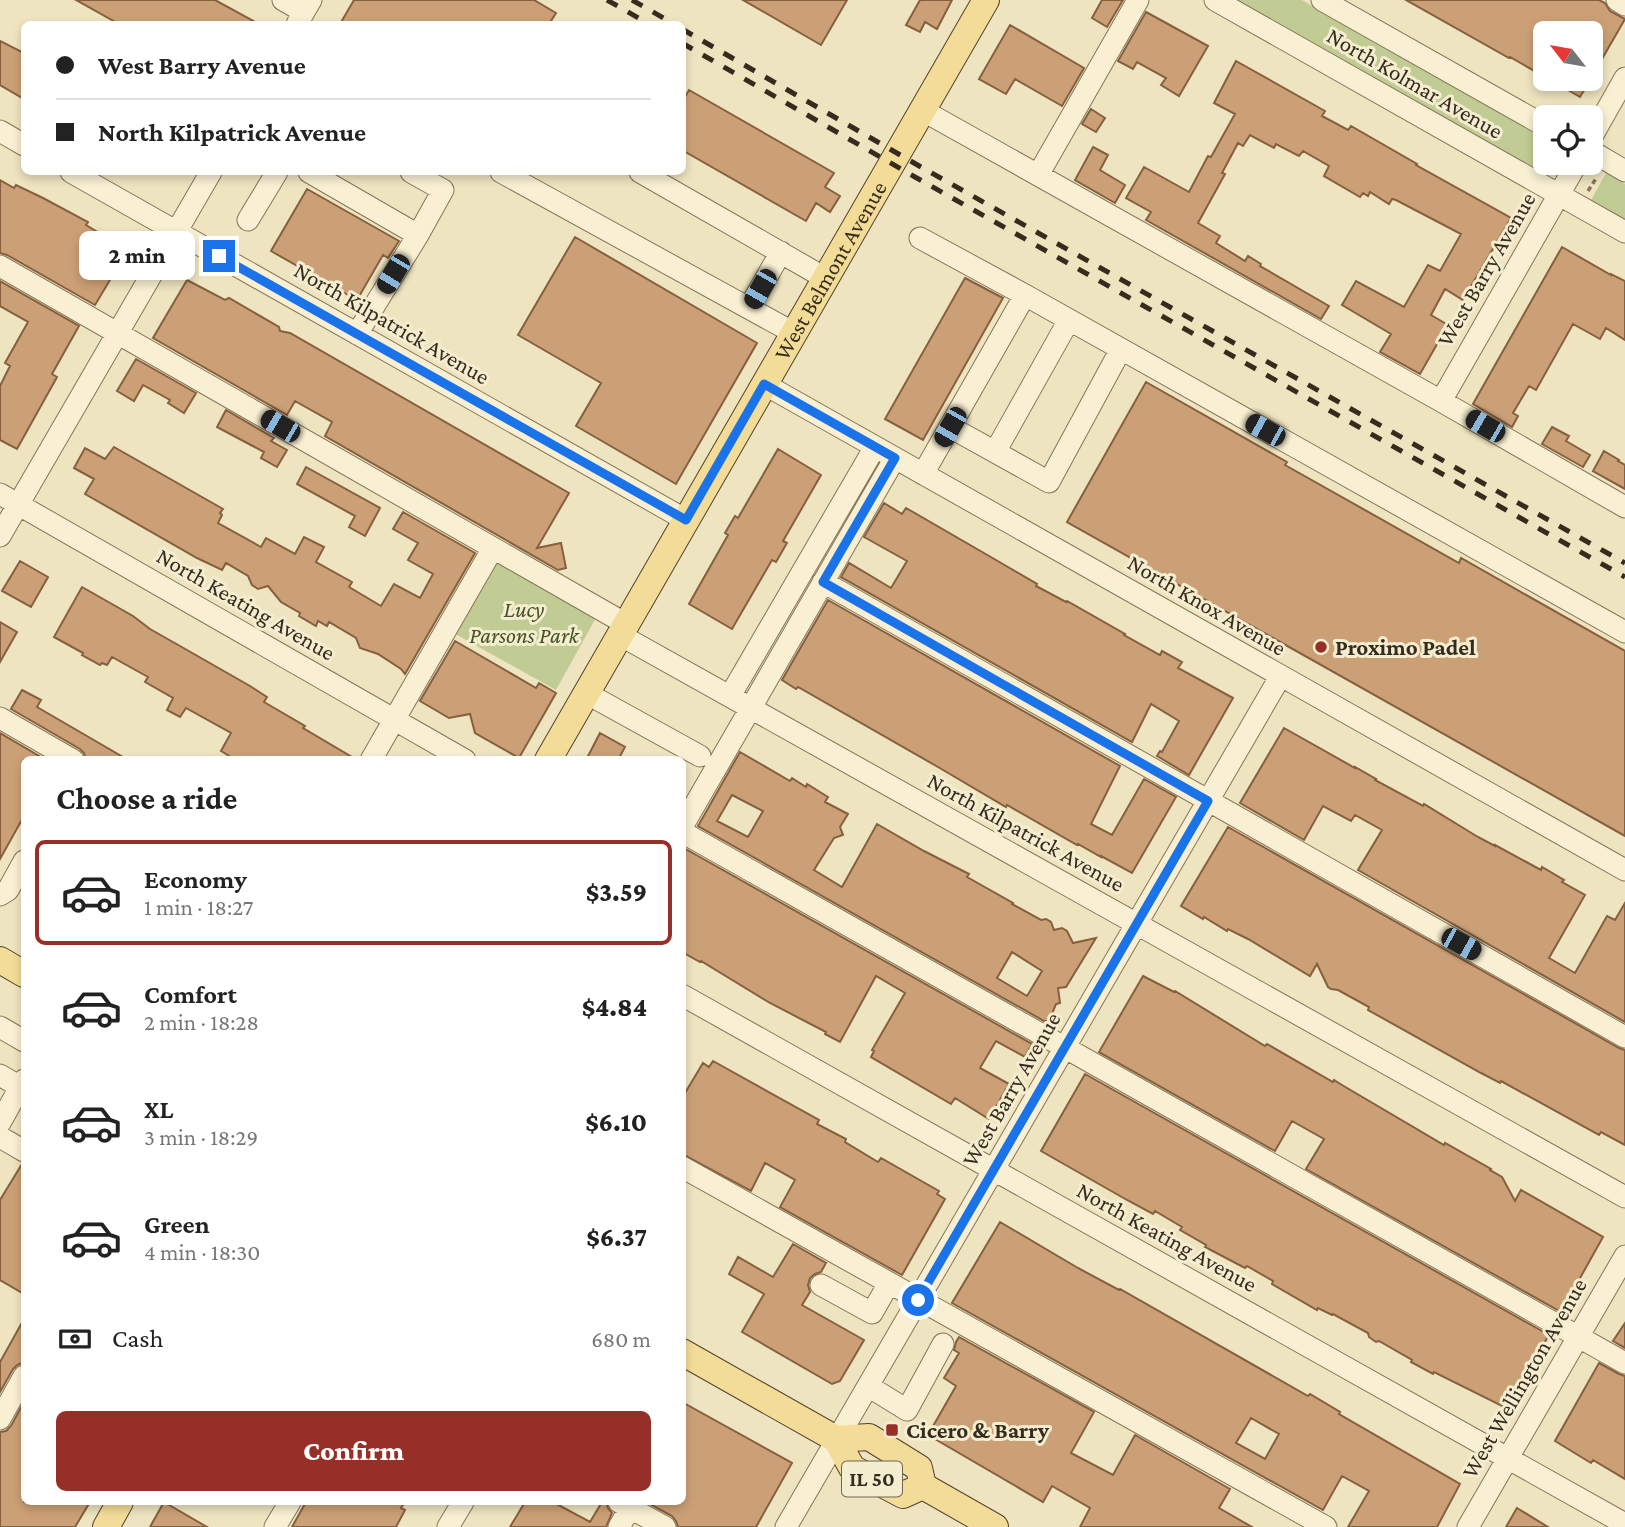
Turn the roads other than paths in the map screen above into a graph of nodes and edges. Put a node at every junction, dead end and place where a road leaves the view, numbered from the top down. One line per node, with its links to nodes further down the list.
1 (283, 0): 8 (street)
2 (986, 0): 10 (main road, West Belmont Avenue)
3 (1138, 0): 24 (street)
4 (1215, 0): 26 (street, North Kolmar Avenue)
5 (1322, 0): 12 (street, North Kolmar Avenue)
6 (1617, 0): 7 (street)
7 (1625, 5)
8 (304, 12)
9 (1625, 78): 11 (street)
10 (922, 110): 24 (street); 34 (main road, West Belmont Avenue)
11 (1603, 117)
12 (1533, 119)
13 (0, 131): 14 (street)
14 (21, 143)
15 (1603, 163): 16 (street)
16 (1625, 171)
17 (76, 175): 28 (street, North Kilpatrick Avenue)
18 (209, 175): 28 (street)
19 (275, 175): 27 (street)
20 (314, 175): 30 (street)
21 (416, 175): 30 (street)
22 (506, 175): 36 (street)
23 (645, 175): 32 (street)
24 (1038, 175): 43 (street)
25 (1570, 175): 26 (street, West Barry Avenue)
26 (1559, 194): 29 (street, North Kolmar Avenue); 43 (street, West Barry Avenue)
27 (248, 220)
28 (176, 231): 39 (street); 40 (street, North Kilpatrick Avenue)
29 (1625, 232)
30 (418, 235): 40 (street)
31 (920, 238): 35 (street)
32 (781, 252): 34 (street); 36 (street)
33 (0, 266): 39 (street, North Kilpatrick Avenue)
34 (825, 278): 38 (main road, West Belmont Avenue)
35 (1025, 295): 37 (street); 44 (street)
36 (749, 308): 38 (street)
37 (1069, 320): 41 (street); 46 (street)
38 (794, 332): 42 (main road, West Belmont Avenue)
39 (117, 333): 49 (street); 53 (street, North Kilpatrick Avenue)
40 (357, 334): 51 (street, North Kilpatrick Avenue)
41 (1121, 349): 46 (street); 56 (street)
42 (764, 384): 45 (street, North Knox Avenue); 51 (main road, West Belmont Avenue)
43 (1441, 401): 50 (street)
44 (950, 427): 46 (street); 48 (street)
45 (875, 447): 47 (street, North Knox Avenue); 59 (street)
46 (995, 452)
47 (895, 458): 48 (street, North Knox Avenue); 54 (street)
48 (923, 474): 57 (street, North Knox Avenue)
49 (9, 499): 52 (street); 62 (street, North Keating Avenue)
50 (1625, 507)
51 (686, 520): 55 (main road, West Belmont Avenue)
52 (0, 536)
53 (493, 548): 55 (street, North Kilpatrick Avenue); 62 (street)
54 (823, 582): 60 (street); 68 (street)
55 (623, 629): 58 (main road, West Belmont Avenue); 59 (street, North Kilpatrick Avenue)
56 (1625, 632)
57 (1280, 677): 68 (street, West Barry Avenue); 72 (street, North Knox Avenue)
58 (586, 694): 66 (main road, West Belmont Avenue); 67 (street)
59 (730, 696): 60 (street, North Kilpatrick Avenue)
60 (751, 708): 69 (street); 74 (street, North Kilpatrick Avenue)
61 (0, 718): 63 (street)
62 (395, 719): 64 (street); 65 (street, North Keating Avenue)
63 (66, 756)
64 (373, 756)
65 (458, 756)
66 (550, 756)
67 (700, 756)
68 (1208, 801): 74 (street, West Barry Avenue); 79 (street)
69 (686, 823)
70 (686, 832): 81 (street)
71 (21, 866): 73 (street)
72 (1625, 870)
73 (0, 895)
74 (1137, 924): 81 (street, West Barry Avenue); 90 (street, North Kilpatrick Avenue)
75 (0, 960): 76 (main road)
76 (21, 972)
77 (686, 997): 89 (street, North Keating Avenue)
78 (0, 1027): 80 (street)
79 (1625, 1037)
80 (21, 1039)
81 (1065, 1048): 89 (street, West Barry Avenue); 95 (street)
82 (0, 1075): 83 (street)
83 (21, 1084)
84 (21, 1086): 85 (street)
85 (0, 1124)
86 (0, 1137): 87 (street)
87 (21, 1149)
88 (686, 1169): 92 (street)
89 (994, 1170): 94 (street, West Barry Avenue); 103 (street, North Keating Avenue)
90 (1625, 1197)
91 (1625, 1256): 95 (street, West Wellington Avenue)
92 (890, 1283): 93 (street); 94 (street)
93 (821, 1285)
94 (918, 1300): 100 (street, West Barry Avenue); 116 (street)
95 (1578, 1337): 98 (street); 103 (street, West Wellington Avenue)
96 (943, 1344): 100 (street)
97 (686, 1354): 102 (main road, IL 50)
98 (1625, 1363)
99 (21, 1381): 101 (street)
100 (868, 1386): 102 (street, West Barry Avenue)
101 (0, 1419)
102 (836, 1439): 114 (street, West Barry Avenue); 115 (main road, IL 50)
103 (1508, 1458): 108 (street, North Keating Avenue); 117 (street, West Wellington Avenue)
104 (118, 1505): 109 (main road)
105 (288, 1505): 110 (street)
106 (461, 1505): 111 (street)
107 (625, 1505): 112 (street); 113 (street)
108 (1625, 1524)
109 (106, 1527)
110 (275, 1527)
111 (448, 1527)
112 (620, 1527)
113 (665, 1527)
114 (786, 1527)
115 (995, 1527)
116 (1325, 1527)
117 (1468, 1527)

